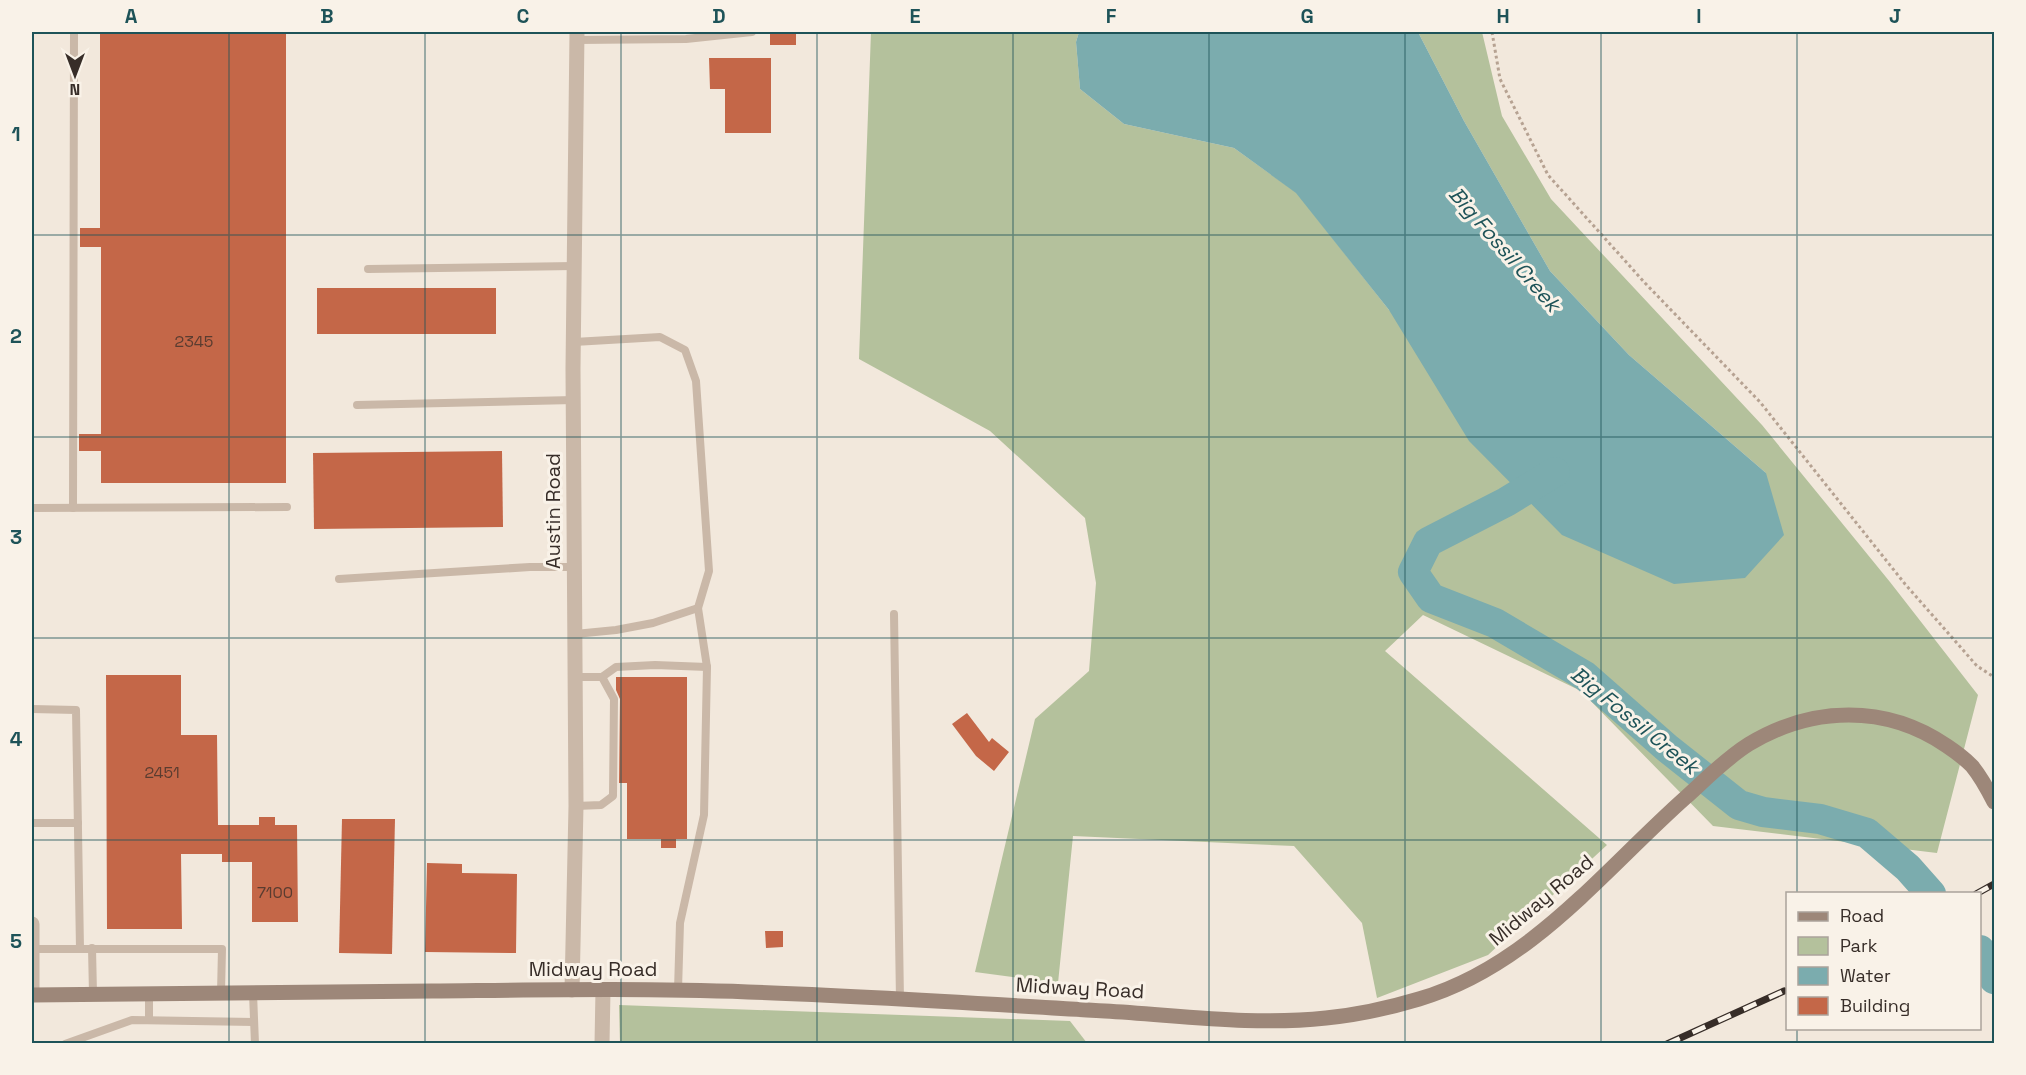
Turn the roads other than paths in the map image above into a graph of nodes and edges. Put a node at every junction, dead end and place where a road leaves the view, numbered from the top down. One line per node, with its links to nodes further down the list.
1 (74, 32): 11 (lane)
2 (752, 32): 3 (lane)
3 (577, 36): 4 (street, Austin Road)
4 (574, 266): 5 (lane); 6 (street, Austin Road)
5 (368, 269)
6 (574, 342): 7 (street, Austin Road); 14 (lane)
7 (574, 400): 8 (lane); 12 (street, Austin Road)
8 (357, 405)
9 (287, 507): 11 (lane)
10 (32, 508): 11 (lane)
11 (73, 508)
12 (574, 567): 13 (lane); 16 (street, Austin Road)
13 (339, 579)
14 (698, 608): 16 (lane); 17 (lane)
15 (894, 615): 37 (lane)
16 (575, 634): 19 (street, Austin Road)
17 (707, 667): 18 (lane); 31 (lane)
18 (602, 676): 19 (lane); 22 (lane)
19 (576, 677): 22 (street, Austin Road)
20 (32, 709): 24 (lane)
21 (1995, 802): 37 (main road, Midway Road)
22 (576, 806): 29 (street, Austin Road)
23 (32, 823): 24 (lane)
24 (78, 824): 28 (lane)
25 (32, 924): 27 (street)
26 (92, 948): 28 (lane); 32 (lane); 35 (lane)
27 (32, 949): 28 (lane); 34 (street)
28 (80, 949)
29 (572, 990): 30 (main road, Midway Road); 33 (main road, Midway Road)
30 (603, 990): 31 (main road, Midway Road); 42 (street)
31 (678, 990): 37 (main road, Midway Road)
32 (222, 993): 33 (main road, Midway Road); 36 (main road, Midway Road)
33 (253, 993): 39 (lane)
34 (32, 994): 35 (main road, Midway Road)
35 (93, 994): 36 (main road, Midway Road)
36 (149, 994): 38 (lane)
37 (900, 1000)
38 (149, 1020): 39 (lane); 40 (lane)
39 (254, 1022): 41 (lane)
40 (65, 1044)
41 (255, 1044)
42 (602, 1044)

